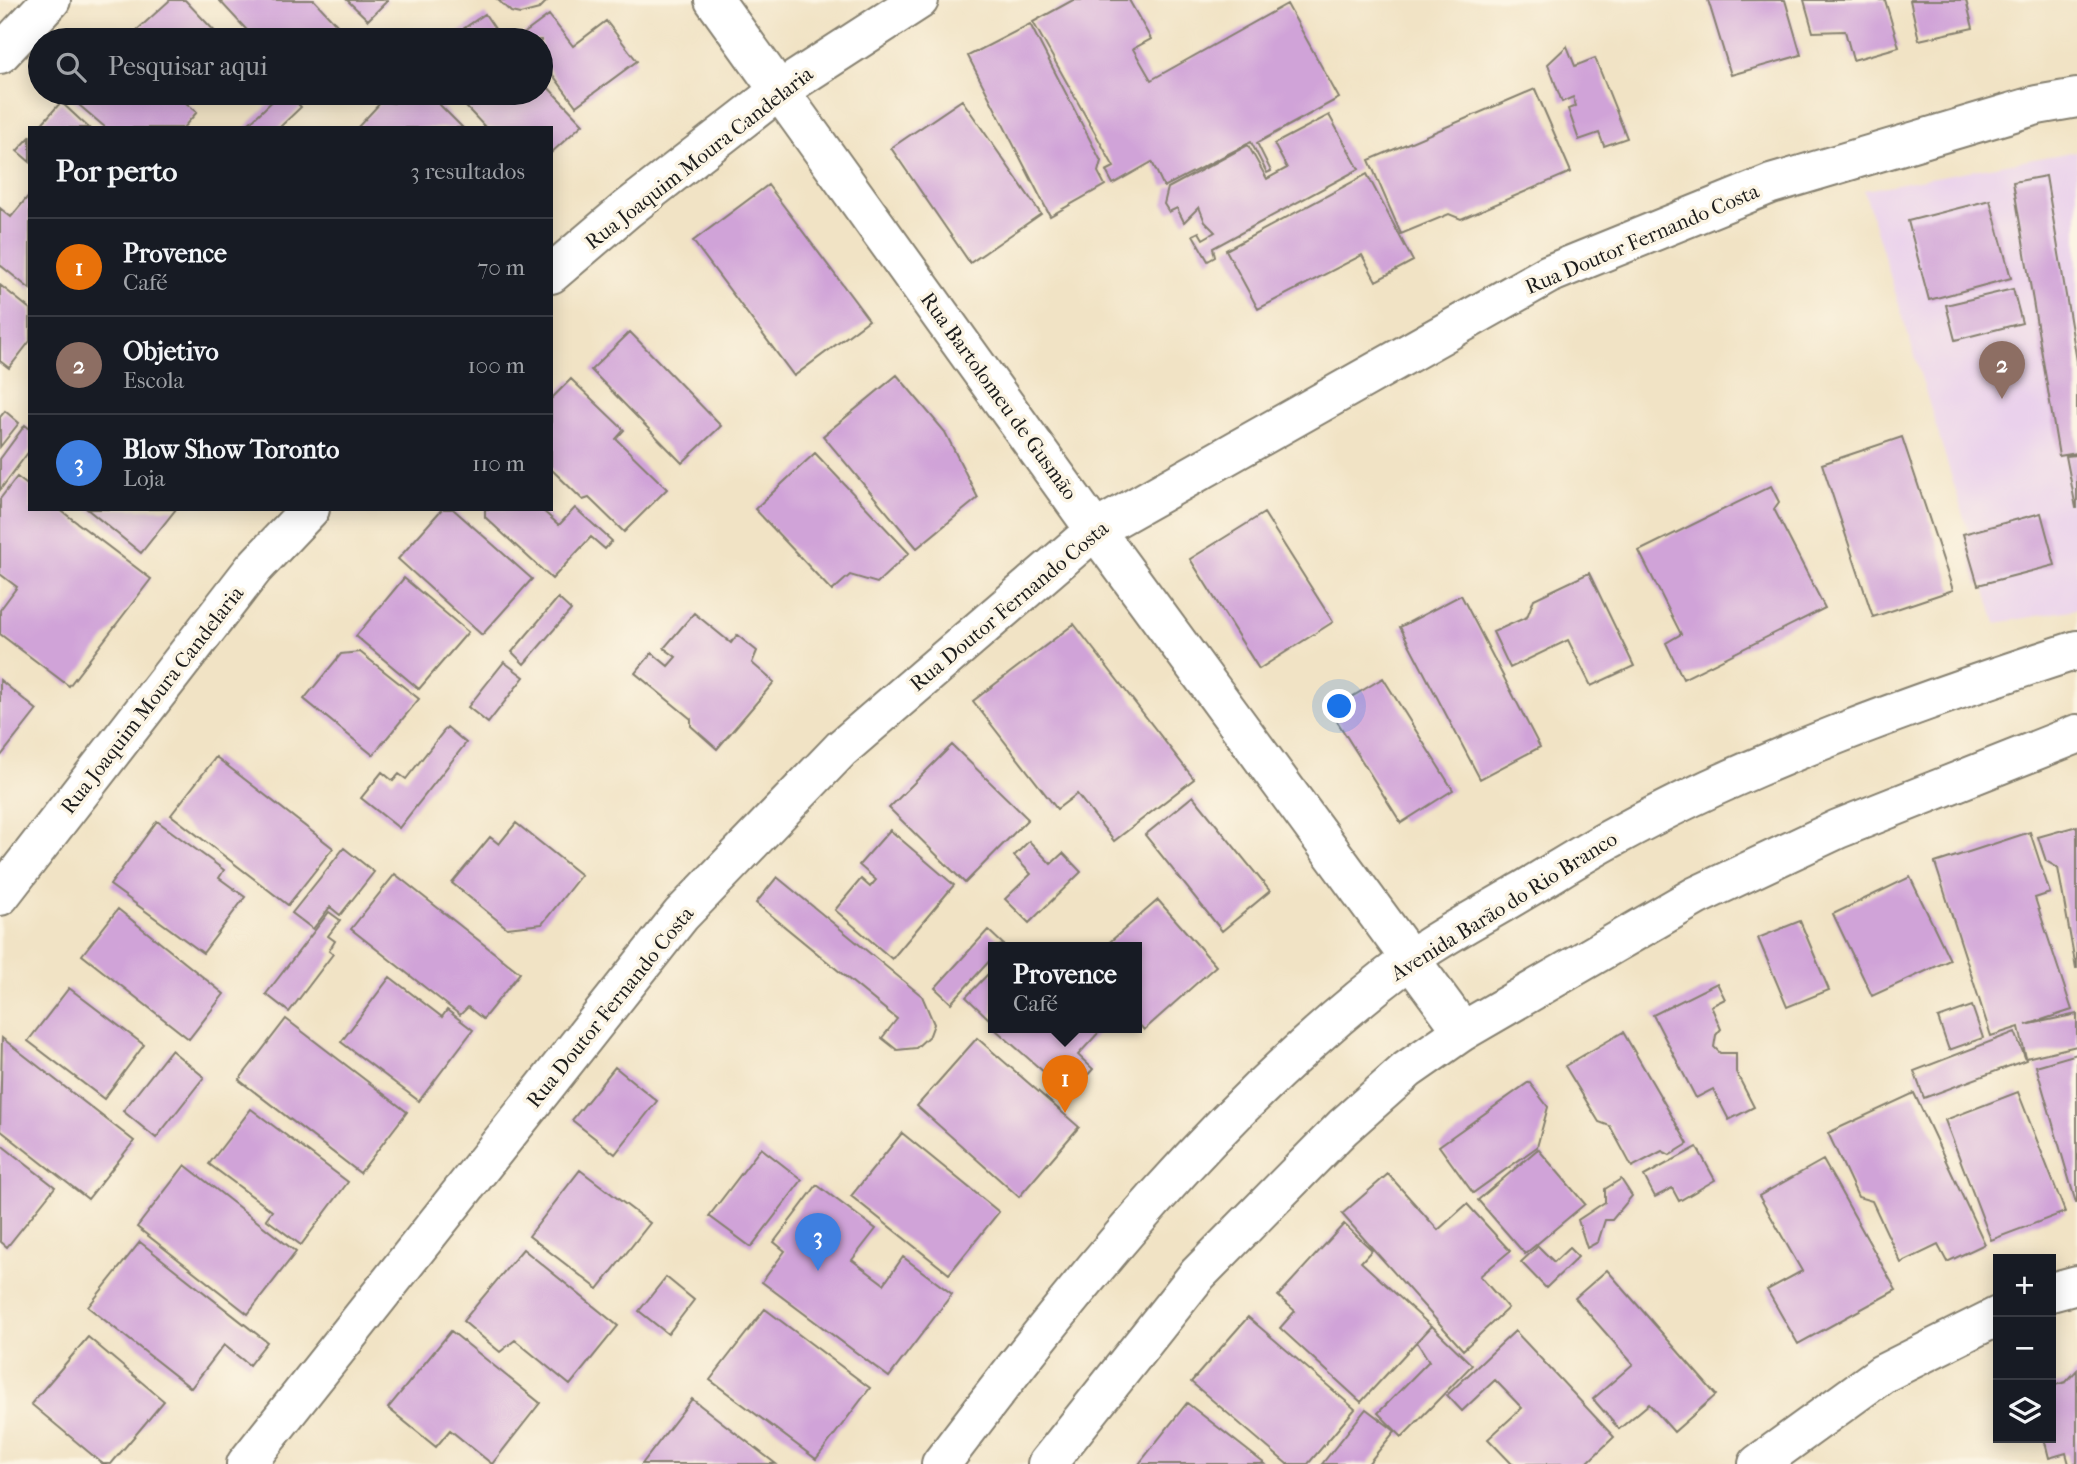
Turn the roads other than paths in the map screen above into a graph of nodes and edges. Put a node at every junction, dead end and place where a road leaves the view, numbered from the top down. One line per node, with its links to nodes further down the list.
1 (51, 0): 4 (street)
2 (713, 0): 5 (street, Rua Bartolomeu de Gusmão)
3 (919, 0): 5 (street, Rua Joaquim Moura Candelaria)
4 (0, 54)
5 (780, 90): 7 (street, Rua Joaquim Moura Candelaria); 9 (street, Rua Bartolomeu de Gusmão)
6 (2077, 98): 9 (street, Rua Doutor Fernando Costa)
7 (553, 272)
8 (308, 511): 12 (street, Rua Joaquim Moura Candelaria)
9 (1095, 530): 13 (street, Rua Bartolomeu de Gusmão); 18 (street, Rua Doutor Fernando Costa)
10 (2077, 650): 13 (street, Avenida Barão do Rio Branco)
11 (2077, 734): 14 (street)
12 (0, 896)
13 (1412, 958): 14 (street, Rua Bartolomeu de Gusmão); 19 (street, Avenida Barão do Rio Branco)
14 (1463, 1031): 20 (street)
15 (2077, 1285): 16 (street)
16 (2056, 1291)
17 (1996, 1317): 21 (street)
18 (246, 1464)
19 (941, 1464)
20 (1047, 1464)
21 (1758, 1464)

